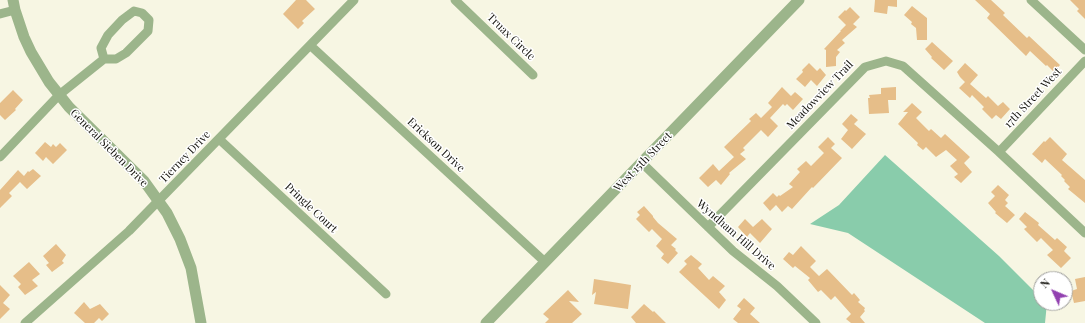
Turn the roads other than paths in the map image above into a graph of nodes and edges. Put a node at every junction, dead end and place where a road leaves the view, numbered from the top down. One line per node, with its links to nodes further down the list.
1 (354, 0): 7 (street, Tierney Drive)
2 (455, 0): 11 (street, Truax Circle)
3 (800, 0): 16 (street, West 15th Street)
4 (1031, 0): 8 (street)
5 (14, 5): 6 (street); 12 (street, General Sieben Drive)
6 (0, 14)
7 (310, 46): 13 (street, Tierney Drive); 20 (street, Erickson Drive)
8 (1085, 50)
9 (104, 59): 9 (street); 12 (street)
10 (1085, 62): 14 (street, 17th Street West)
11 (534, 75)
12 (59, 96): 15 (street); 17 (street, General Sieben Drive)
13 (219, 139): 17 (street, Tierney Drive); 21 (street, Pringle Court)
14 (999, 152): 18 (street, Meadowview Trail); 19 (street, Meadowview Trail)
15 (0, 157)
16 (642, 163): 18 (street, Wyndham Hill Drive); 20 (street, West 15th Street)
17 (159, 201): 22 (street, Tierney Drive); 23 (street, General Sieben Drive)
18 (708, 227): 25 (street, Wyndham Hill Drive)
19 (1085, 233)
20 (545, 262): 24 (street, West 15th Street)
21 (386, 294)
22 (25, 323)
23 (201, 323)
24 (486, 323)
25 (816, 323)

